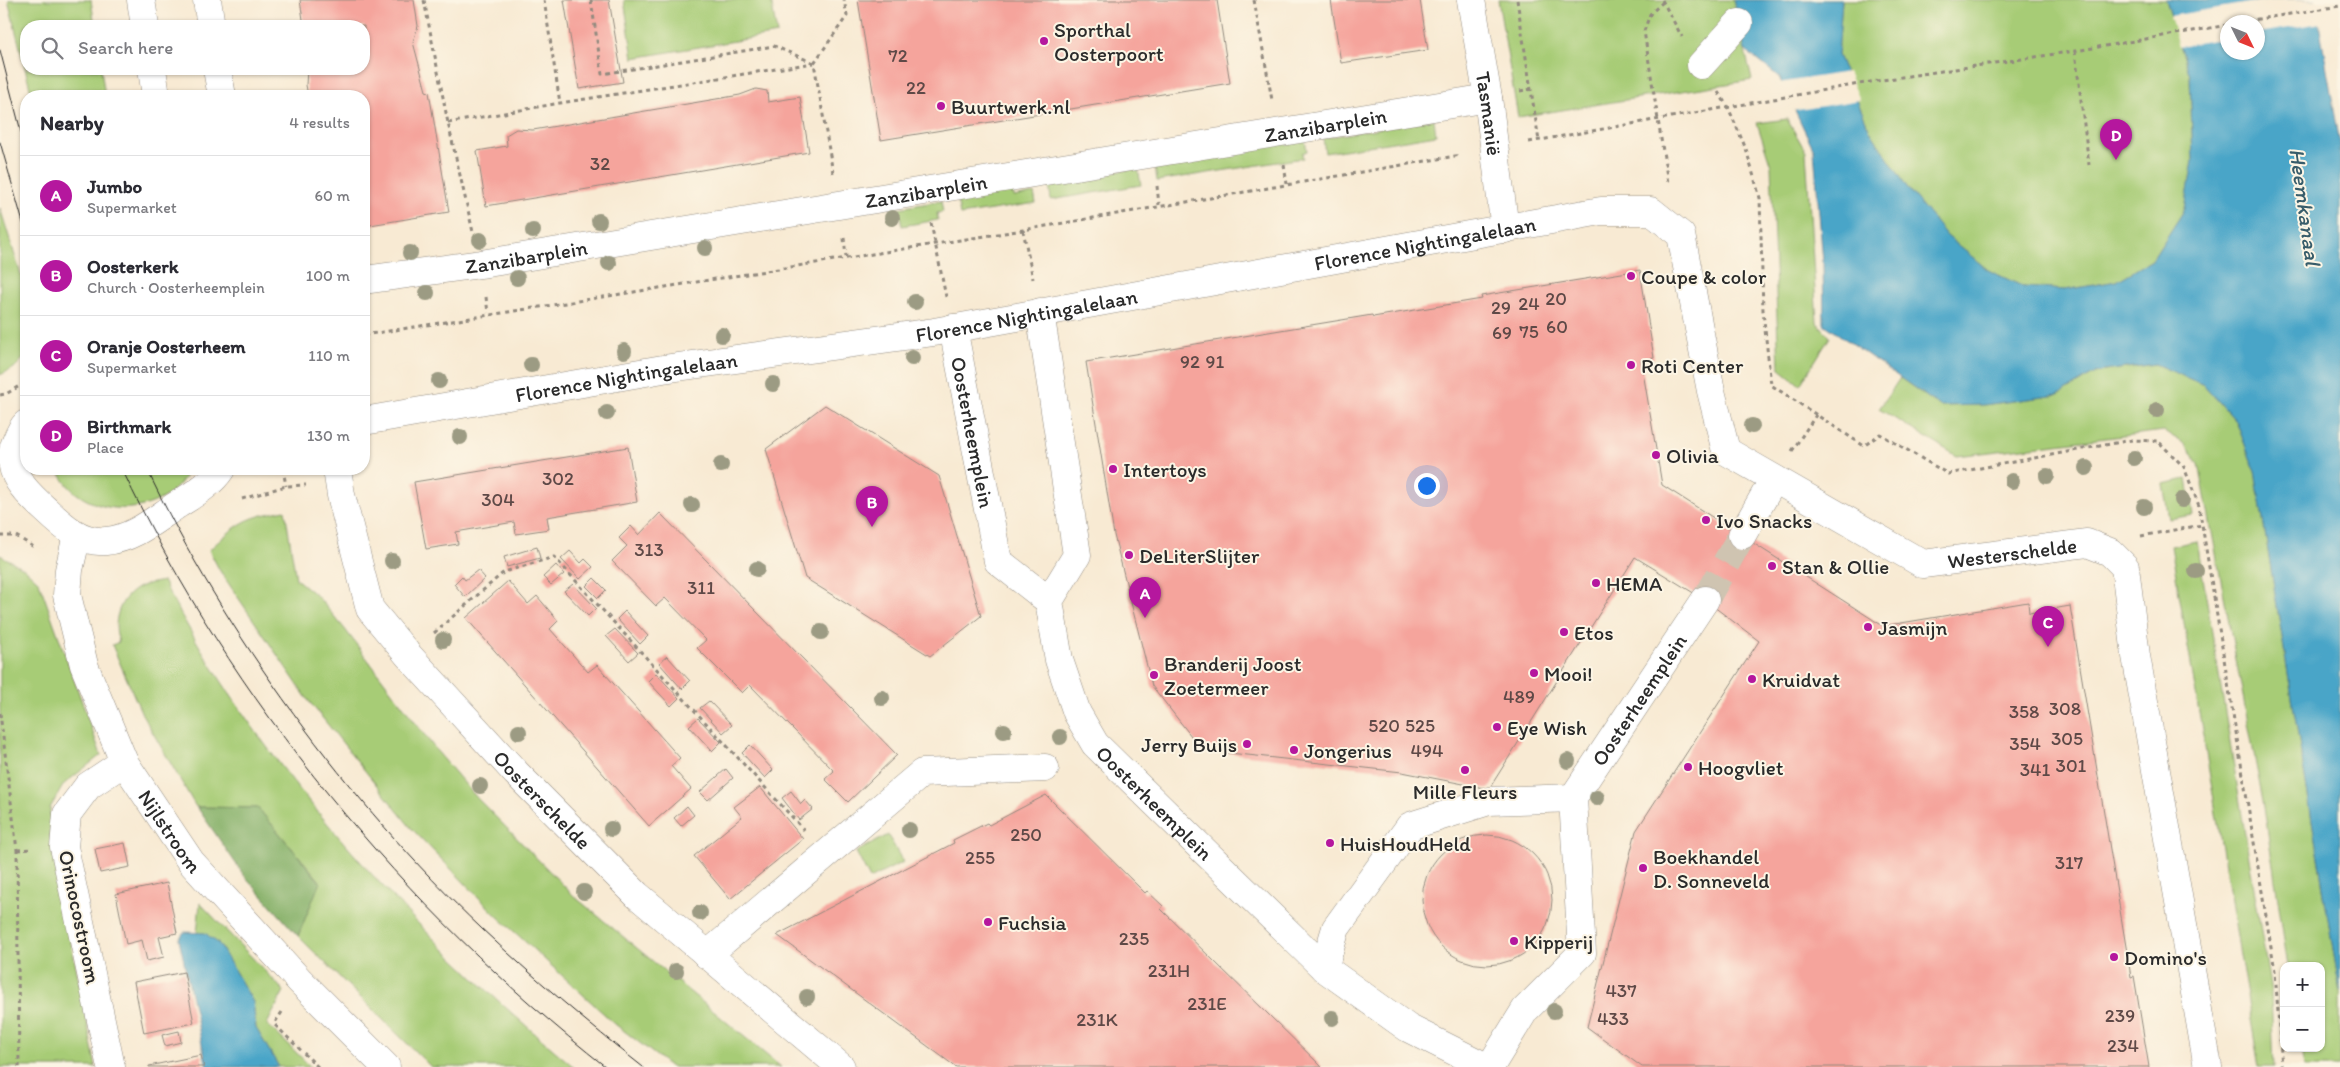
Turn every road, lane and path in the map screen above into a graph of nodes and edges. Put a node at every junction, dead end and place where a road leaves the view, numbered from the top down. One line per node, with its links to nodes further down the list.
1 (141, 0): 13 (street)
2 (207, 0): 14 (street)
3 (424, 0): 27 (path)
4 (544, 0): 25 (path)
5 (591, 0): 18 (path)
6 (844, 0): 18 (path)
7 (1254, 0): 28 (path)
8 (1471, 0): 24 (street, Tasmanië)
9 (1517, 0): 29 (path)
10 (1662, 0): 26 (path)
11 (2340, 6): 12 (path)
12 (2265, 18)
13 (144, 20)
14 (210, 20)
15 (1739, 23): 19 (street)
16 (2220, 26): 17 (path)
17 (2075, 51): 26 (path); 32 (path)
18 (814, 63): 25 (path); 31 (path)
19 (1701, 65)
20 (153, 75): 22 (street)
21 (218, 75): 23 (street)
22 (155, 90)
23 (221, 90)
24 (1488, 98): 28 (street, Zanzibarplein); 30 (street, Tasmanië)
25 (560, 103): 27 (path)
26 (1659, 119): 29 (path); 33 (path)
27 (448, 123): 39 (path)
28 (1278, 133): 34 (path); 39 (street, Zanzibarplein)
29 (1539, 141): 30 (path)
30 (1495, 149): 34 (path); 35 (street, Tasmanië)
31 (830, 150)
32 (2089, 165)
33 (1668, 178)
34 (1287, 184): 36 (path)
35 (1505, 229): 37 (street, Florence Nightingalelaan); 41 (street, Florence Nightingalelaan)
36 (1023, 230): 38 (path); 41 (path)
37 (1681, 235): 53 (street, Westerschelde)
38 (934, 244): 42 (path); 43 (path)
39 (480, 264): 40 (street, Zanzibarplein)
40 (370, 279)
41 (1040, 312): 42 (street, Florence Nightingalelaan); 62 (street)
42 (953, 328): 47 (street, Florence Nightingalelaan); 62 (street, Oosterheemplein)
43 (370, 334)
44 (20, 386): 45 (path)
45 (0, 395)
46 (1816, 415): 49 (path)
47 (370, 420)
48 (14, 434): 55 (street)
49 (1794, 448)
50 (215, 475): 58 (street)
51 (284, 475): 54 (path)
52 (338, 475): 63 (street, Oosterschelde)
53 (1774, 480): 59 (street); 79 (street, Westerschelde)
54 (286, 486)
55 (27, 493): 56 (street); 58 (street)
56 (0, 494)
57 (2202, 524): 60 (path)
58 (77, 535): 65 (street, Nijlstroom)
59 (1742, 535)
60 (2144, 535)
61 (1705, 600): 67 (street, Oosterheemplein)
62 (1049, 601): 70 (street, Oosterheemplein)
63 (409, 656): 68 (path); 69 (street, Oosterschelde)
64 (0, 714): 72 (path)
65 (124, 762): 71 (street, Nijlstroom); 73 (street, Orinocostroom)
66 (1045, 768): 68 (street)
67 (1573, 798): 70 (street); 78 (street)
68 (825, 853): 69 (street)
69 (707, 955): 76 (street, Oosterschelde)
70 (1324, 968): 77 (street, Oosterheemplein)
71 (300, 981): 74 (path); 75 (street, Nijlstroom)
72 (19, 1067)
73 (111, 1067)
74 (318, 1067)
75 (386, 1067)
76 (841, 1067)
77 (1486, 1067)
78 (1490, 1067)
79 (2208, 1067)

